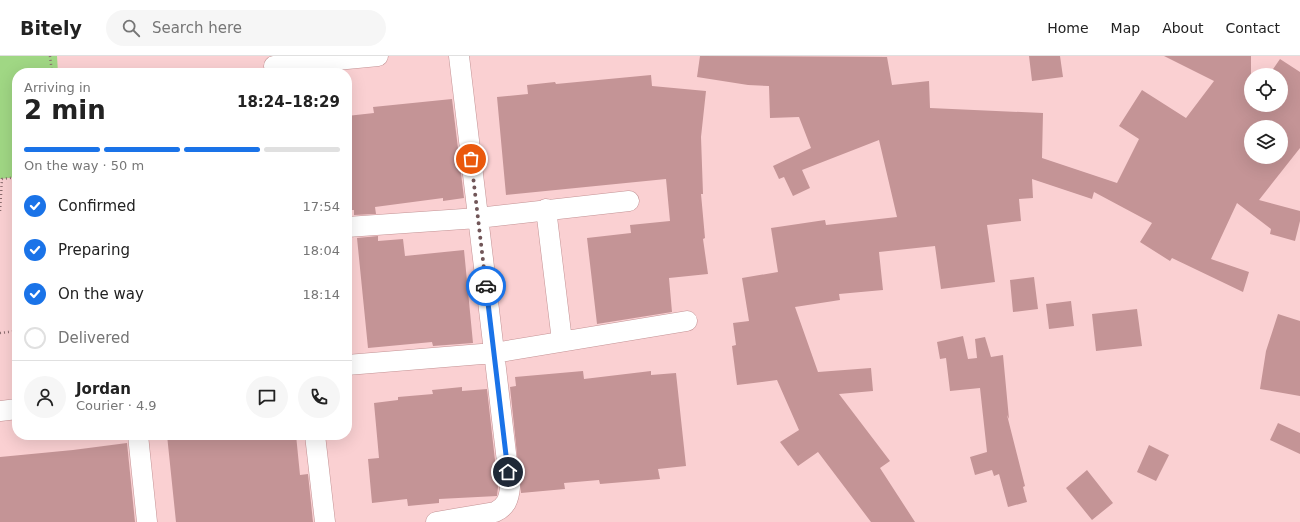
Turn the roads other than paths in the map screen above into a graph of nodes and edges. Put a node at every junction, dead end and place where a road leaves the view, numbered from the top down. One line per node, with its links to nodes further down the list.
1 (378, 56): 3 (street)
2 (459, 56): 6 (street)
3 (274, 65)
4 (629, 201): 5 (street)
5 (546, 209): 6 (street); 9 (street)
6 (478, 218): 7 (street); 10 (street)
7 (352, 228)
8 (687, 321): 9 (street)
9 (562, 341): 10 (street)
10 (494, 353): 11 (street); 18 (street)
11 (352, 365)
12 (12, 410): 13 (street)
13 (0, 411)
14 (139, 440): 16 (street)
15 (316, 440): 17 (street)
16 (147, 522)
17 (325, 522)
18 (436, 522)

